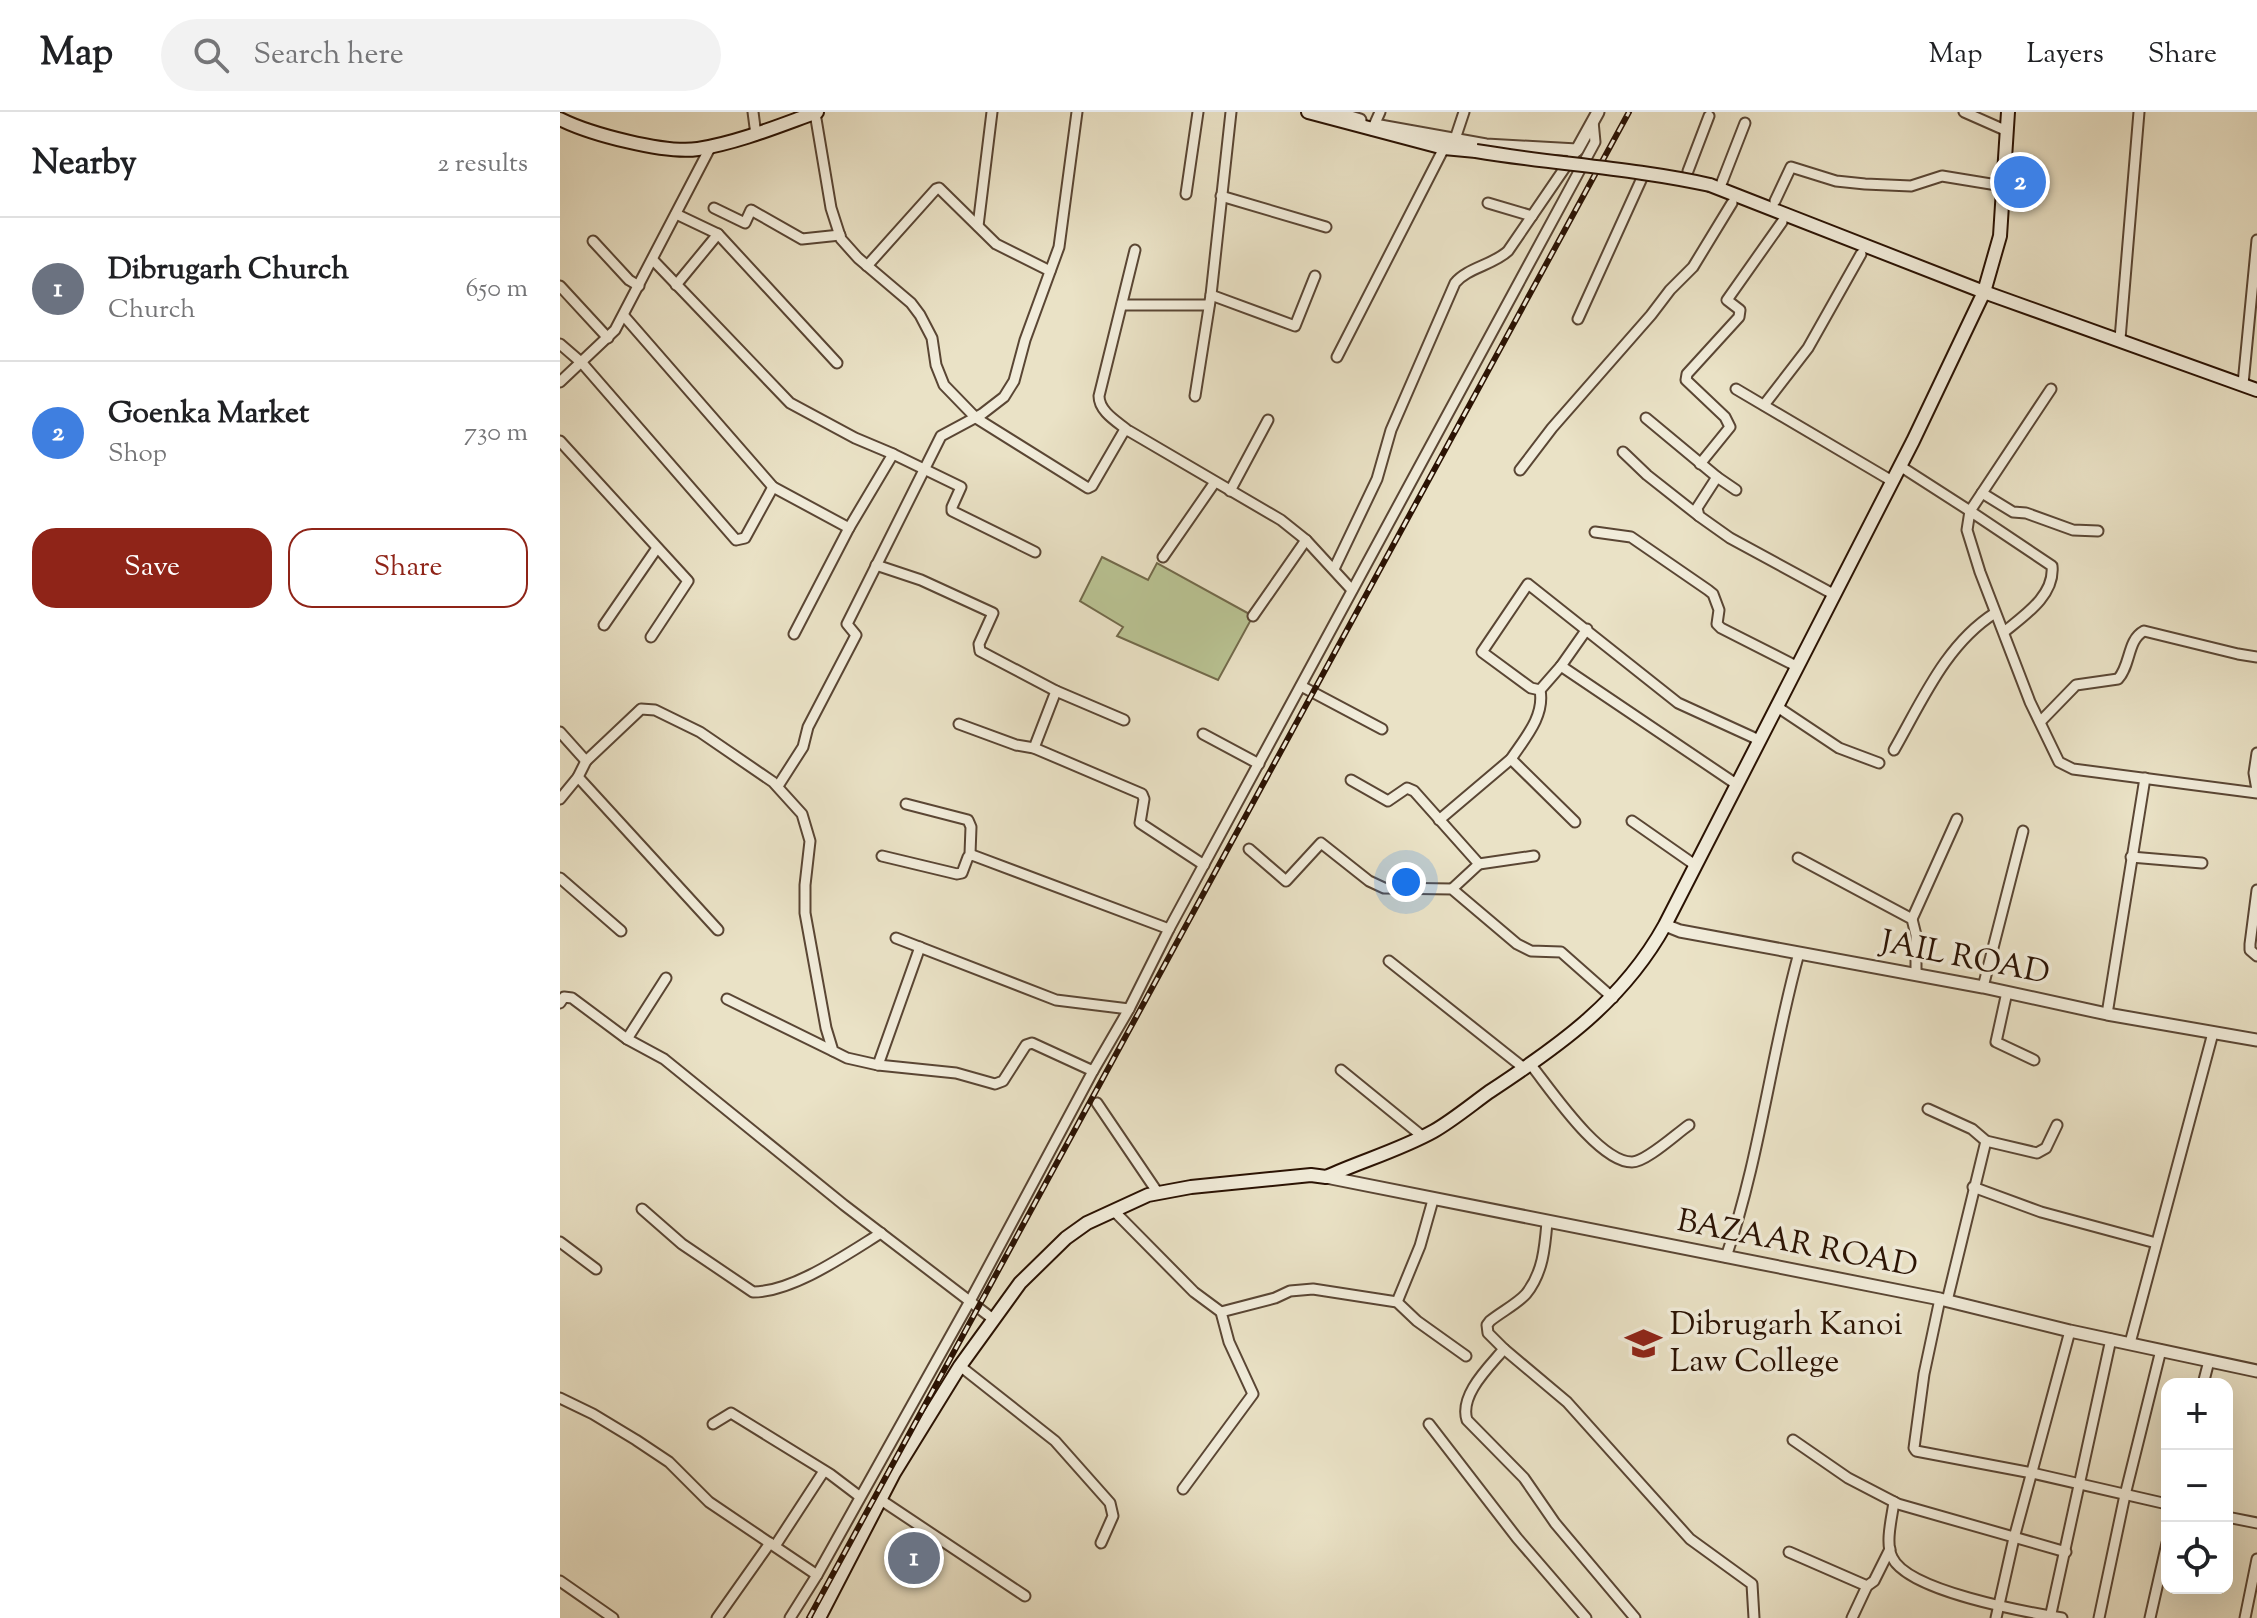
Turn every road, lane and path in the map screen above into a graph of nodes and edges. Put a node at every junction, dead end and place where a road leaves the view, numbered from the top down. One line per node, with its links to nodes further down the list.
1 (753, 112): 20 (street)
2 (816, 112): 20 (main road); 41 (street)
3 (992, 112): 38 (street)
4 (1077, 112): 48 (street)
5 (1198, 112): 29 (street)
6 (1231, 112): 30 (street)
7 (1308, 112): 18 (main road)
8 (1334, 112): 18 (street)
9 (1380, 112): 18 (street)
10 (1464, 112): 21 (street)
11 (1964, 112): 19 (street)
12 (2008, 112): 19 (main road)
13 (2139, 112): 59 (street)
14 (1596, 116): 24 (street); 100 (street)
15 (1709, 116): 25 (street)
16 (560, 119): 22 (main road)
17 (1745, 123): 27 (street)
18 (1373, 127): 21 (street); 23 (main road)
19 (2007, 131): 28 (main road)
20 (756, 135): 22 (main road)
21 (1455, 139): 24 (street)
22 (711, 146): 35 (street)
23 (1444, 148): 27 (main road, bridge); 61 (street)
24 (1577, 150): 36 (street)
25 (1688, 171)
26 (1642, 178): 57 (street)
27 (1716, 183): 53 (main road)
28 (2003, 186): 31 (street); 53 (main road)
29 (1186, 194)
30 (1221, 196): 39 (street); 54 (street)
31 (1775, 201)
32 (1488, 203): 36 (street)
33 (1732, 203): 81 (street)
34 (714, 208): 41 (street)
35 (676, 214): 40 (street); 46 (street)
36 (1532, 216): 99 (street)
37 (1782, 222): 78 (street)
38 (978, 226): 47 (street); 48 (street)
39 (1326, 227)
40 (718, 234): 50 (street); 63 (street)
41 (840, 235): 47 (street)
42 (2257, 240): 65 (street)
43 (593, 241): 52 (street)
44 (1135, 250): 55 (street)
45 (1861, 254): 70 (street)
46 (653, 260): 50 (street); 52 (street)
47 (867, 266): 71 (street)
48 (1050, 271): 71 (street)
49 (1315, 276): 54 (street)
50 (676, 285): 77 (street)
51 (560, 286): 58 (street)
52 (639, 286): 56 (street)
53 (1984, 292): 59 (main road); 79 (main road)
54 (1210, 300): 55 (street); 69 (street)
55 (1122, 305): 74 (street)
56 (624, 316): 58 (street); 85 (street)
57 (1578, 319)
58 (608, 338): 62 (street)
59 (2120, 339): 65 (main road)
60 (560, 344): 62 (street)
61 (1337, 357)
62 (582, 363): 64 (street); 85 (street)
63 (837, 363)
64 (560, 382)
65 (2243, 384): 68 (main road)
66 (1736, 389): 70 (street)
67 (2051, 389): 88 (street)
68 (2257, 390)
69 (1195, 396)
70 (1764, 405): 83 (street)
71 (976, 418): 74 (street); 80 (street)
72 (1646, 418): 78 (street)
73 (1268, 420): 87 (street)
74 (1126, 429): 84 (street)
75 (560, 441): 95 (street)
76 (1623, 452): 90 (street)
77 (893, 454): 80 (street); 91 (street)
78 (1700, 464): 82 (street)
79 (1900, 466): 83 (main road); 89 (street)
80 (922, 470): 96 (street); 98 (street)
81 (1520, 470)
82 (1717, 477): 86 (street); 90 (street)
83 (1892, 481): 101 (main road)
84 (1215, 482): 87 (street); 97 (street)
85 (773, 487): 91 (street)
86 (1736, 490)
87 (1230, 491): 94 (street)
88 (1982, 493): 89 (street); 92 (street)
89 (1970, 511): 102 (street); 106 (street)
90 (1699, 516): 101 (street)
91 (849, 528): 107 (street)
92 (2098, 531)
93 (1595, 532): 111 (street)
94 (1306, 540): 99 (street); 103 (street)
95 (657, 548): 104 (street); 108 (street)
96 (1035, 552)
97 (1163, 557)
98 (876, 565): 114 (street); 134 (street)
99 (1334, 569): 100 (street)
100 (1352, 590): 112 (street)
101 (1833, 594): 111 (main road)
102 (1995, 613): 106 (street); 124 (street)
103 (1253, 616)
104 (604, 625)
105 (1587, 629): 110 (street); 113 (street); 122 (street)
106 (2004, 632): 116 (street)
107 (794, 634)
108 (651, 637)
109 (2257, 657): 116 (street)
110 (1561, 666): 113 (street); 133 (street)
111 (1796, 666): 115 (main road)
112 (1301, 686): 119 (street); 129 (street)
113 (1540, 690): 126 (street)
114 (1056, 691): 117 (street); 123 (street)
115 (1776, 706): 122 (main road); 128 (street)
116 (2038, 718): 131 (street)
117 (1124, 720)
118 (959, 724): 123 (street)
119 (1382, 729)
120 (560, 733): 127 (street)
121 (1203, 734): 129 (street)
122 (1759, 740): 133 (main road)
123 (1034, 748): 151 (street)
124 (1894, 750)
125 (2257, 753): 135 (street)
126 (1511, 759): 139 (street); 141 (street)
127 (586, 761): 130 (street); 134 (street)
128 (1879, 763)
129 (1259, 764): 151 (street)
130 (578, 777): 136 (street); 159 (street)
131 (2145, 778): 135 (street); 147 (street)
132 (1351, 780): 139 (street)
133 (1736, 784): 152 (main road)
134 (778, 786): 178 (street)
135 (2257, 792)
136 (560, 799)
137 (906, 804): 144 (street)
138 (1957, 819): 156 (street)
139 (1439, 820): 150 (street)
140 (1632, 821): 152 (street)
141 (1575, 822)
142 (2023, 831): 168 (street)
143 (1249, 849): 154 (street)
144 (970, 854): 145 (street); 158 (street)
145 (882, 856)
146 (1534, 856): 150 (street)
147 (2131, 857): 149 (street); 174 (street)
148 (1798, 858): 156 (street)
149 (2202, 863)
150 (1479, 864): 154 (street)
151 (1204, 865): 158 (street)
152 (1695, 865): 157 (main road)
153 (560, 878): 160 (street)
154 (1452, 889): 170 (street)
155 (2257, 890): 164 (street)
156 (1912, 919): 166 (street)
157 (1665, 925): 163 (street, JAIL ROAD); 170 (main road)
158 (1169, 929): 173 (street)
159 (718, 930)
160 (621, 931)
161 (896, 938): 162 (street)
162 (920, 947): 173 (street); 180 (street)
163 (1799, 953): 166 (street, JAIL ROAD); 200 (street)
164 (2257, 956)
165 (1389, 961): 181 (street)
166 (1927, 977): 168 (street, JAIL ROAD)
167 (666, 978): 176 (street)
168 (1983, 987): 169 (street, JAIL ROAD)
169 (2007, 992): 174 (street, JAIL ROAD); 179 (street)
170 (1613, 998): 181 (main road)
171 (727, 999): 178 (street)
172 (560, 1003): 176 (street)
173 (1129, 1009): 183 (street)
174 (2107, 1014): 175 (street, JAIL ROAD)
175 (2213, 1033): 177 (street, JAIL ROAD); 199 (street)
176 (627, 1039): 197 (street)
177 (2257, 1040)
178 (833, 1051): 180 (street)
179 (2034, 1060)
180 (878, 1065): 183 (street)
181 (1528, 1067): 186 (street); 188 (main road)
182 (1341, 1070): 188 (street)
183 (1093, 1071): 203 (street)
184 (1097, 1103): 192 (street)
185 (1928, 1109): 189 (street)
186 (1689, 1125)
187 (2057, 1125): 189 (street)
188 (1422, 1136): 190 (main road)
189 (1986, 1141): 191 (street)
190 (1326, 1177): 192 (main road); 193 (street, BAZAAR ROAD)
191 (1973, 1187): 199 (street); 202 (street)
192 (1158, 1193): 195 (main road)
193 (1433, 1200): 196 (street, BAZAAR ROAD); 204 (street)
194 (642, 1209): 197 (street)
195 (1114, 1211): 205 (street); 206 (main road)
196 (1547, 1222): 200 (street, BAZAAR ROAD); 210 (street)
197 (881, 1233): 203 (street)
198 (560, 1242): 201 (street)
199 (2156, 1243): 209 (street)
200 (1726, 1257): 202 (street, BAZAAR ROAD)
201 (596, 1269)
202 (1943, 1300): 207 (street, BAZAAR ROAD); 222 (street)
203 (970, 1301): 206 (street); 226 (street)
204 (1397, 1302): 205 (street); 212 (street)
205 (1221, 1312): 224 (street)
206 (993, 1319): 214 (main road)
207 (2070, 1331): 208 (street, BAZAAR ROAD); 222 (street)
208 (2111, 1339): 209 (street, BAZAAR ROAD); 223 (street)
209 (2130, 1343): 211 (street, BAZAAR ROAD)
210 (1504, 1349): 251 (street); 252 (street)
211 (2161, 1350): 213 (street, BAZAAR ROAD); 225 (street)
212 (1466, 1356)
213 (2209, 1361): 215 (street, BAZAAR ROAD); 216 (street)
214 (960, 1366): 227 (main road); 233 (street)
215 (2257, 1371)
216 (2205, 1378)
217 (560, 1398): 234 (street)
218 (713, 1424): 221 (street)
219 (1429, 1424): 250 (street)
220 (1793, 1440): 228 (street)
221 (824, 1471): 226 (street); 234 (street)
222 (2032, 1473): 223 (street); 232 (street)
223 (2080, 1484): 225 (street); 237 (street)
224 (1183, 1489)
225 (2125, 1495): 229 (street); 256 (street)
226 (859, 1496): 240 (street)
227 (881, 1500): 243 (street); 249 (main road)
228 (1894, 1502): 232 (street); 235 (street)
229 (2161, 1503)
230 (2233, 1518): 231 (street)
231 (2257, 1523)
232 (2014, 1538): 237 (street); 244 (street)
233 (1101, 1543)
234 (773, 1545): 240 (street); 247 (street)
235 (1890, 1549): 242 (street); 244 (street)
236 (1789, 1552): 242 (street)
237 (2066, 1552): 245 (street)
238 (2257, 1559): 258 (street)
239 (2161, 1569): 257 (street)
240 (817, 1575): 248 (street)
241 (560, 1581): 246 (street)
242 (1867, 1586): 253 (street)
243 (1025, 1596)
244 (1999, 1605): 245 (street); 254 (street)
245 (2050, 1617): 255 (street)
246 (613, 1618)
247 (717, 1618)
248 (790, 1618)
249 (819, 1618)
250 (1586, 1618)
251 (1635, 1618)
252 (1754, 1618)
253 (1852, 1618)
254 (1996, 1618)
255 (2062, 1618)
256 (2099, 1618)
257 (2150, 1618)
258 (2245, 1618)

